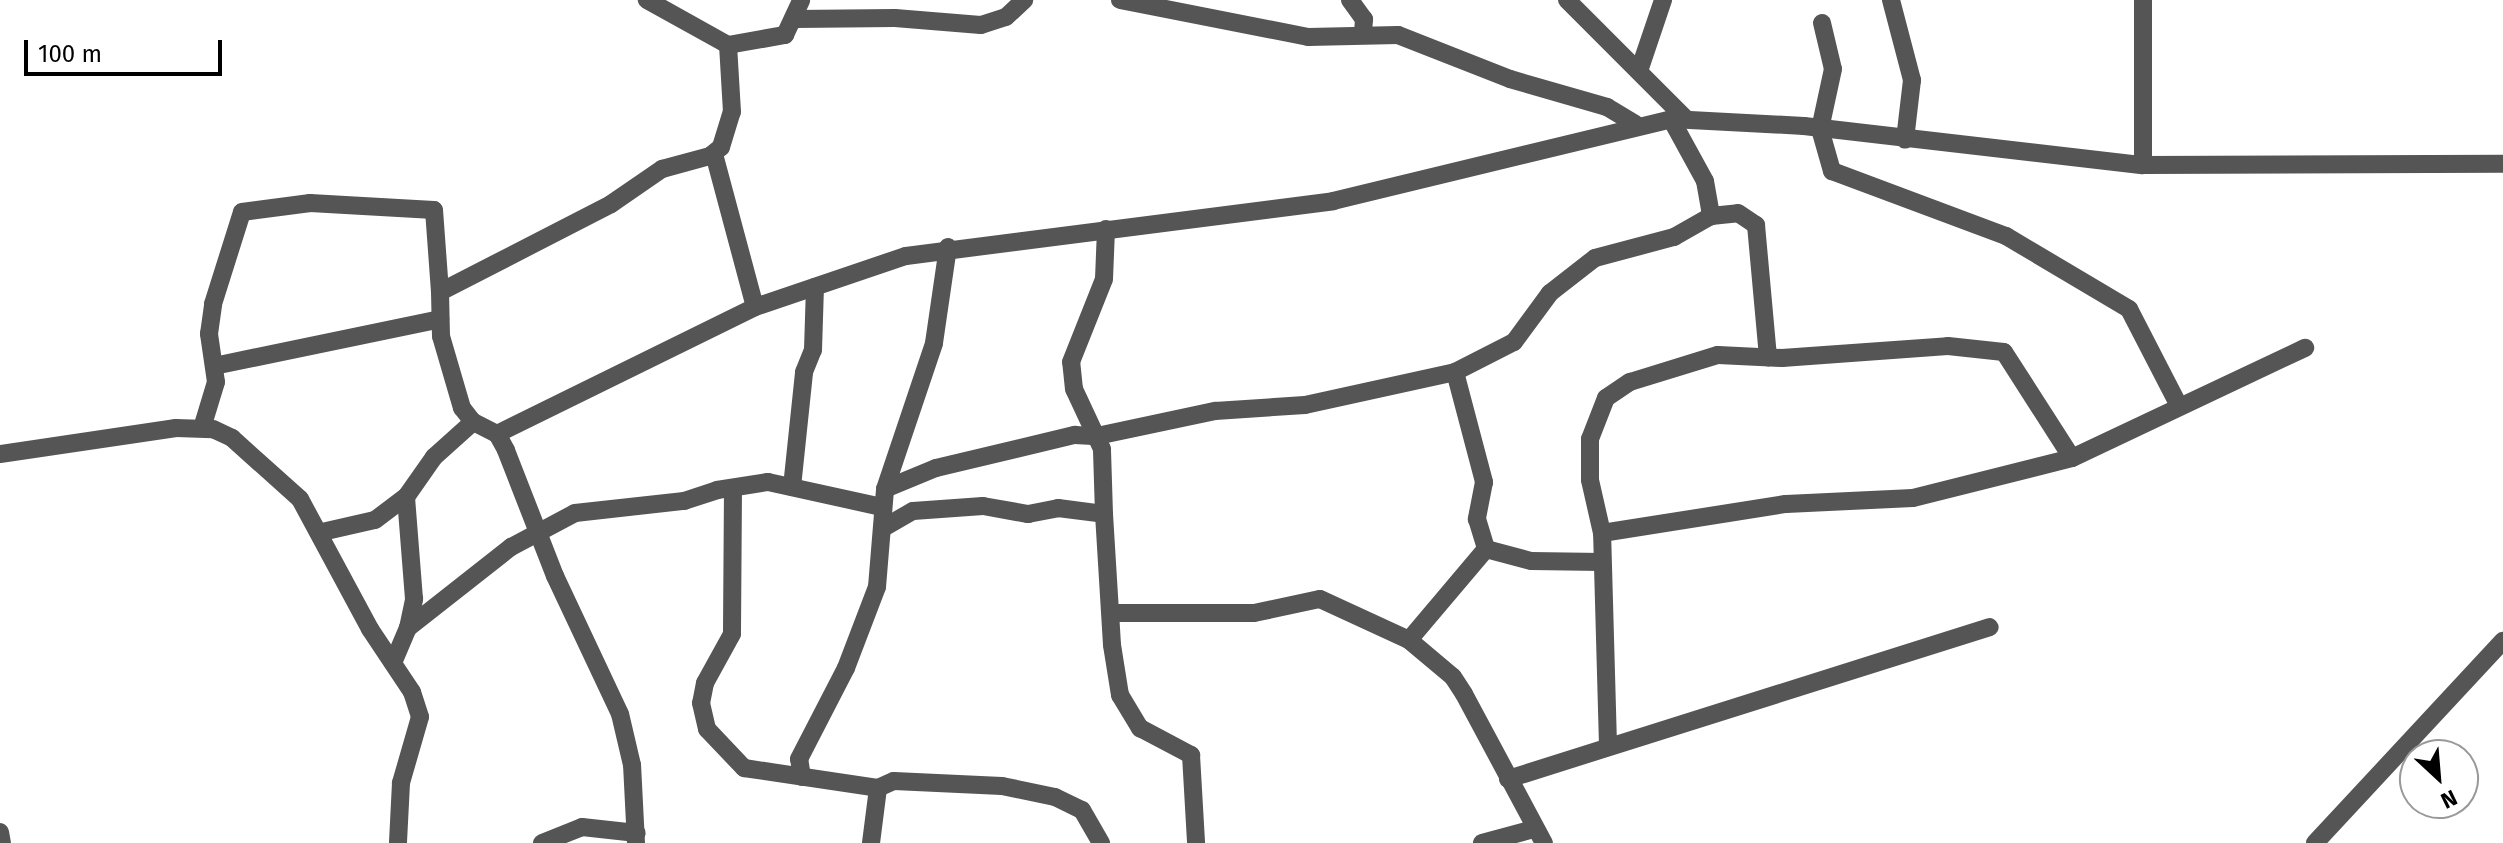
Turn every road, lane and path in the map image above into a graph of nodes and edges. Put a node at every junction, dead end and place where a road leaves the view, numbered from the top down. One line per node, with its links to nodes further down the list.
1 (647, 0): 13 (street)
2 (801, 0): 10 (street)
3 (1024, 0): 10 (street)
4 (1120, 0): 12 (street)
5 (1350, 0): 12 (street)
6 (1567, 0): 14 (street)
7 (1663, 0): 14 (street)
8 (1891, 0): 18 (street)
9 (2143, 0): 21 (street)
10 (795, 19): 13 (street)
11 (1822, 23): 17 (street)
12 (1363, 34): 16 (street)
13 (728, 45): 19 (street)
14 (1639, 71): 15 (street)
15 (1678, 118): 16 (street); 17 (street); 22 (street)
16 (1635, 124): 23 (street)
17 (1820, 129): 18 (street); 33 (street)
18 (1905, 140): 21 (street)
19 (714, 154): 26 (street); 27 (street)
20 (2503, 164): 21 (street)
21 (2143, 165)
22 (1711, 216): 30 (street); 32 (street)
23 (1106, 229): 24 (street); 37 (street)
24 (948, 247): 25 (street); 43 (street)
25 (815, 287): 27 (street); 40 (street)
26 (440, 292): 28 (street); 31 (street)
27 (755, 307): 36 (street)
28 (440, 319): 31 (street); 34 (street)
29 (2305, 348): 33 (street)
30 (1768, 357): 39 (street); 48 (street)
31 (214, 366): 35 (street)
32 (1455, 372): 37 (street); 49 (street)
33 (2179, 406): 39 (street)
34 (473, 422): 36 (street); 42 (street)
35 (202, 428): 38 (street); 47 (street)
36 (497, 434): 46 (street)
37 (1097, 436): 43 (street); 44 (street)
38 (0, 454)
39 (2072, 458): 48 (street)
40 (792, 487): 41 (street); 43 (street)
41 (733, 488): 46 (street); 58 (street)
42 (406, 497): 47 (street); 53 (street)
43 (884, 498): 45 (street)
44 (1104, 514): 45 (street); 51 (street)
45 (885, 527): 58 (street)
46 (539, 530): 53 (street); 63 (street)
47 (322, 532): 56 (street)
48 (1602, 533): 50 (street)
49 (1486, 549): 50 (street); 54 (street)
50 (1602, 562): 57 (street)
51 (1113, 613): 54 (street); 69 (street)
52 (1990, 627): 57 (street)
53 (408, 628): 56 (street)
54 (1409, 640): 59 (street)
55 (2503, 641): 71 (street)
56 (393, 663): 65 (street)
57 (1608, 745): 59 (street)
58 (802, 777): 60 (street)
59 (1508, 779): 62 (street)
60 (878, 788): 67 (street); 68 (street)
61 (0, 832): 64 (street)
62 (1539, 836): 70 (street)
63 (637, 838): 66 (street)
64 (2, 843)
65 (398, 843)
66 (542, 843)
67 (871, 843)
68 (1101, 843)
69 (1196, 843)
70 (1482, 843)
71 (2315, 843)

